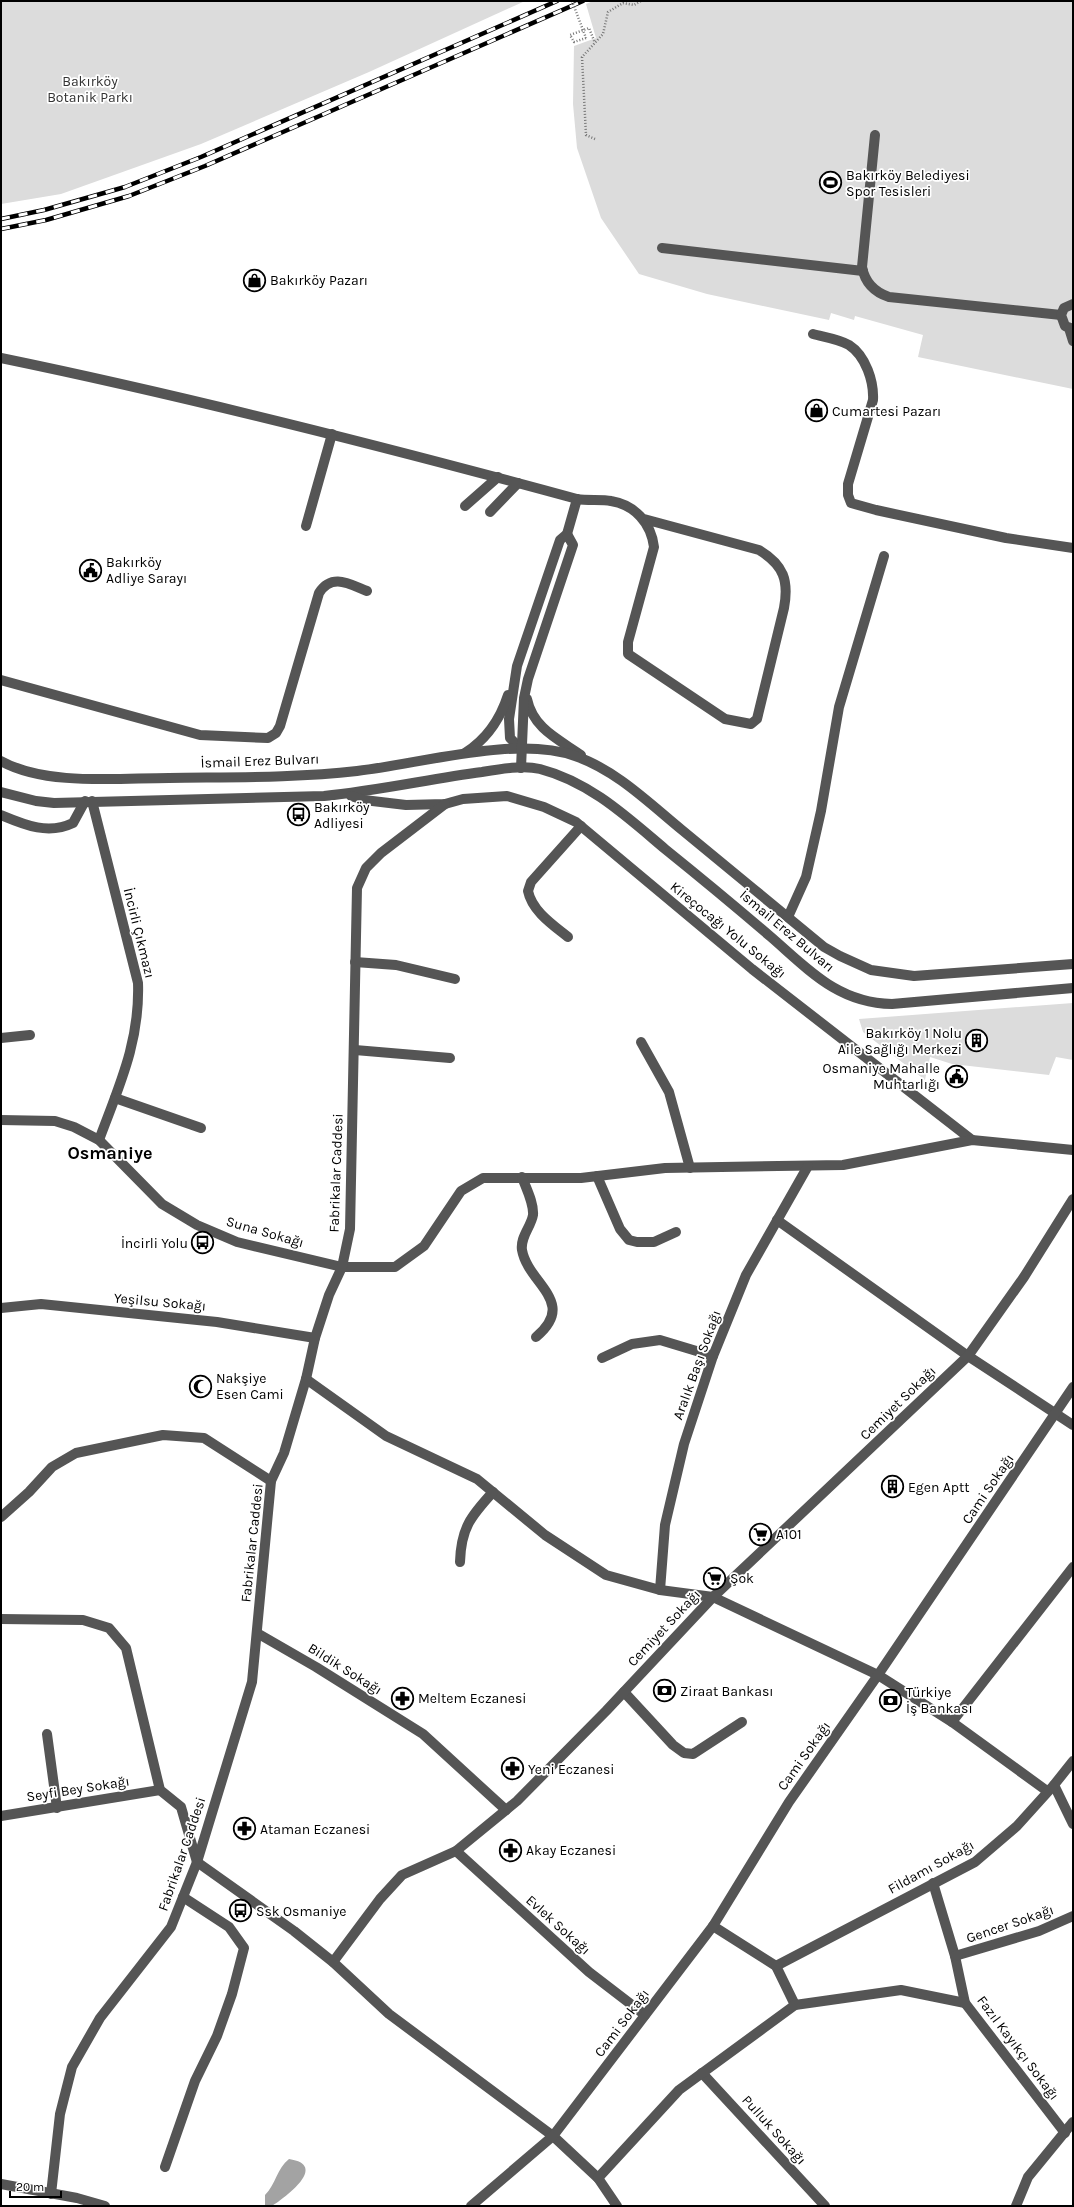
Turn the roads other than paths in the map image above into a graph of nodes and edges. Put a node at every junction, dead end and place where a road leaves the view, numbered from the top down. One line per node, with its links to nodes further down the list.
1 (875, 135): 3 (street)
2 (662, 248): 3 (street)
3 (863, 271): 5 (street)
4 (1073, 304): 5 (street)
5 (1061, 315): 6 (street)
6 (1071, 328): 8 (street)
7 (813, 334): 19 (street)
8 (1073, 341)
9 (1, 358): 10 (street)
10 (332, 434): 11 (street); 17 (street)
11 (498, 477): 12 (street); 14 (street)
12 (518, 483): 13 (street); 15 (street)
13 (577, 499): 16 (street); 18 (street)
14 (465, 506)
15 (490, 512)
16 (644, 519): 16 (street)
17 (306, 526)
18 (567, 534): 22 (street); 24 (street)
19 (1073, 548)
20 (884, 556): 36 (street)
21 (367, 591): 23 (street)
22 (514, 676): 25 (street); 26 (street)
23 (1, 680)
24 (525, 693): 25 (street); 28 (street)
25 (521, 750): 26 (street, İsmail Erez Bulvarı); 28 (street, İsmail Erez Bulvarı); 29 (street)
26 (463, 754): 27 (street, İsmail Erez Bulvarı)
27 (1, 761)
28 (594, 764): 36 (street, İsmail Erez Bulvarı)
29 (521, 768): 31 (street, İsmail Erez Bulvarı); 41 (street, İsmail Erez Bulvarı)
30 (1, 792): 32 (street, İsmail Erez Bulvarı)
31 (345, 794): 32 (street, İsmail Erez Bulvarı); 33 (street)
32 (88, 801): 34 (street); 47 (street, İncirli Çıkmazı)
33 (445, 804): 35 (street, Kireçocağı Yolu Sokağı); 38 (street, Fabrikalar Caddesi)
34 (1, 815)
35 (581, 826): 37 (street); 51 (street, Kireçocağı Yolu Sokağı)
36 (788, 917): 39 (street, İsmail Erez Bulvarı)
37 (568, 937)
38 (355, 962): 40 (street); 45 (street, Fabrikalar Caddesi)
39 (1073, 964)
40 (456, 979)
41 (1073, 988)
42 (30, 1035): 43 (street)
43 (1, 1038)
44 (642, 1042): 54 (street)
45 (355, 1050): 46 (street); 60 (street, Fabrikalar Caddesi)
46 (450, 1058)
47 (115, 1098): 49 (street); 50 (street, İncirli Çıkmazı)
48 (1, 1120): 50 (street, Suna Sokağı)
49 (201, 1128)
50 (99, 1140): 60 (street, Suna Sokağı)
51 (972, 1140): 52 (street, Suna Sokağı); 53 (street, Suna Sokağı)
52 (1073, 1150)
53 (808, 1166): 54 (street, Suna Sokağı); 58 (street, Aralık Başı Sokağı)
54 (690, 1168): 55 (street, Suna Sokağı)
55 (597, 1176): 56 (street, Suna Sokağı); 59 (street)
56 (522, 1177): 60 (street, Suna Sokağı); 62 (street)
57 (1073, 1199): 65 (street, Cemiyet Sokağı)
58 (777, 1220): 64 (street, Aralık Başı Sokağı); 65 (street)
59 (676, 1232)
60 (342, 1268): 63 (street, Fabrikalar Caddesi)
61 (1, 1308): 63 (street, Yeşilsu Sokağı)
62 (536, 1336)
63 (315, 1338): 67 (street, Fabrikalar Caddesi)
64 (713, 1356): 66 (street); 76 (street, Aralık Başı Sokağı)
65 (968, 1356): 69 (street); 77 (street, Cemiyet Sokağı)
66 (602, 1358)
67 (306, 1378): 71 (street, Fabrikalar Caddesi); 72 (street)
68 (1073, 1387): 69 (street, Cami Sokağı)
69 (1056, 1413): 70 (street); 80 (street, Cami Sokağı)
70 (1073, 1426)
71 (271, 1481): 73 (street); 79 (street, Fabrikalar Caddesi)
72 (493, 1492): 74 (street); 76 (street)
73 (1, 1517)
74 (460, 1562)
75 (1073, 1567): 83 (street)
76 (660, 1590): 77 (street)
77 (713, 1597): 80 (street); 81 (street, Cemiyet Sokağı)
78 (1, 1619): 87 (street)
79 (257, 1633): 89 (street, Bildik Sokağı); 93 (street, Fabrikalar Caddesi)
80 (878, 1675): 83 (street); 97 (street, Cami Sokağı)
81 (624, 1692): 82 (street); 89 (street, Cemiyet Sokağı)
82 (742, 1722)
83 (952, 1722): 86 (street)
84 (47, 1734): 88 (street)
85 (1073, 1761): 86 (street, Fildamı Sokağı)
86 (1051, 1788): 91 (street); 94 (street, Fildamı Sokağı)
87 (160, 1790): 88 (street, Seyfi Bey Sokağı); 93 (street)
88 (57, 1808): 90 (street, Seyfi Bey Sokağı)
89 (506, 1810): 92 (street, Cemiyet Sokağı)
90 (1, 1816)
91 (1073, 1824)
92 (456, 1851): 99 (street, Cemiyet Sokağı); 103 (street, Evlek Sokağı)
93 (196, 1862): 95 (street, Fabrikalar Caddesi); 99 (street)
94 (933, 1883): 98 (street, Fazıl Kayıkçı Sokağı); 100 (street, Fildamı Sokağı)
95 (183, 1897): 108 (street); 111 (street, Fabrikalar Caddesi)
96 (1073, 1916): 98 (street, Gencer Sokağı)
97 (713, 1926): 100 (street); 103 (street, Cami Sokağı)
98 (955, 1956): 101 (street, Fazıl Kayıkçı Sokağı)
99 (332, 1962): 107 (street)
100 (776, 1966): 102 (street)
101 (965, 2003): 102 (street); 106 (street, Fazıl Kayıkçı Sokağı)
102 (795, 2005): 104 (street)
103 (645, 2016): 107 (street, Cami Sokağı)
104 (702, 2072): 109 (street); 115 (street, Pulluk Sokağı)
105 (1073, 2122): 106 (street)
106 (1066, 2133): 116 (street)
107 (553, 2136): 109 (street); 113 (street, Cami Sokağı)
108 (165, 2167)
109 (598, 2178): 114 (street)
110 (1, 2184): 111 (street)
111 (51, 2194): 112 (street)
112 (105, 2206)
113 (471, 2206)
114 (617, 2206)
115 (825, 2206)
116 (1016, 2206)

